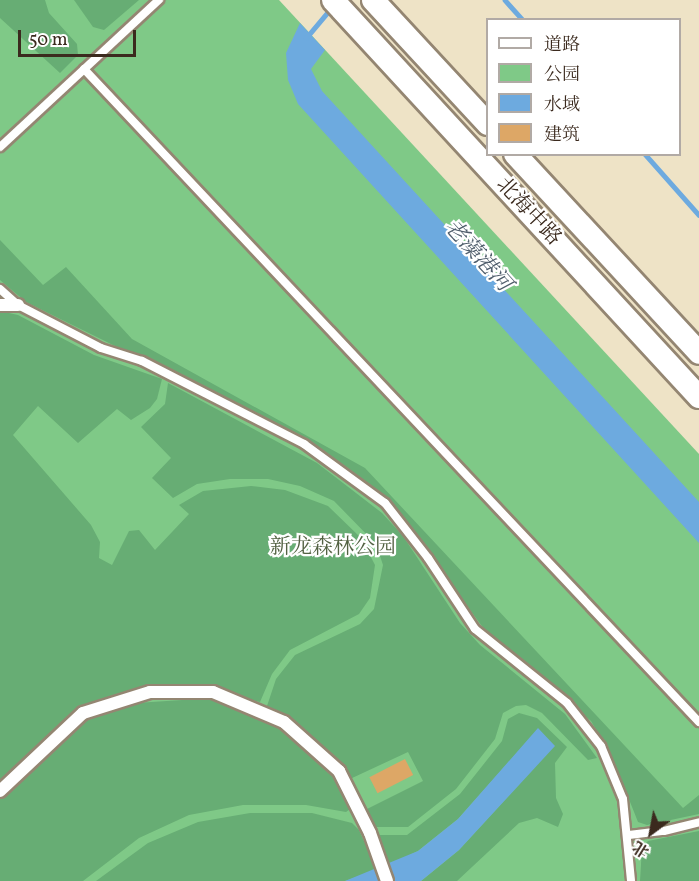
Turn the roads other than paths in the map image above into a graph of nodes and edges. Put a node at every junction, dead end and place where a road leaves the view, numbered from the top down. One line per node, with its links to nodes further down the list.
1 (159, 0): 4 (lane)
2 (333, 0): 12 (main road, 北海中路)
3 (373, 0): 5 (main road)
4 (84, 69): 6 (lane); 13 (lane)
5 (486, 122)
6 (0, 147)
7 (517, 156): 11 (main road, 北海中路)
8 (0, 289): 10 (lane)
9 (0, 305): 10 (street)
10 (18, 305): 16 (lane)
11 (699, 353)
12 (699, 398)
13 (699, 722)
14 (0, 791): 17 (street)
15 (699, 822): 16 (lane)
16 (629, 835): 18 (lane)
17 (387, 881)
18 (631, 881)

